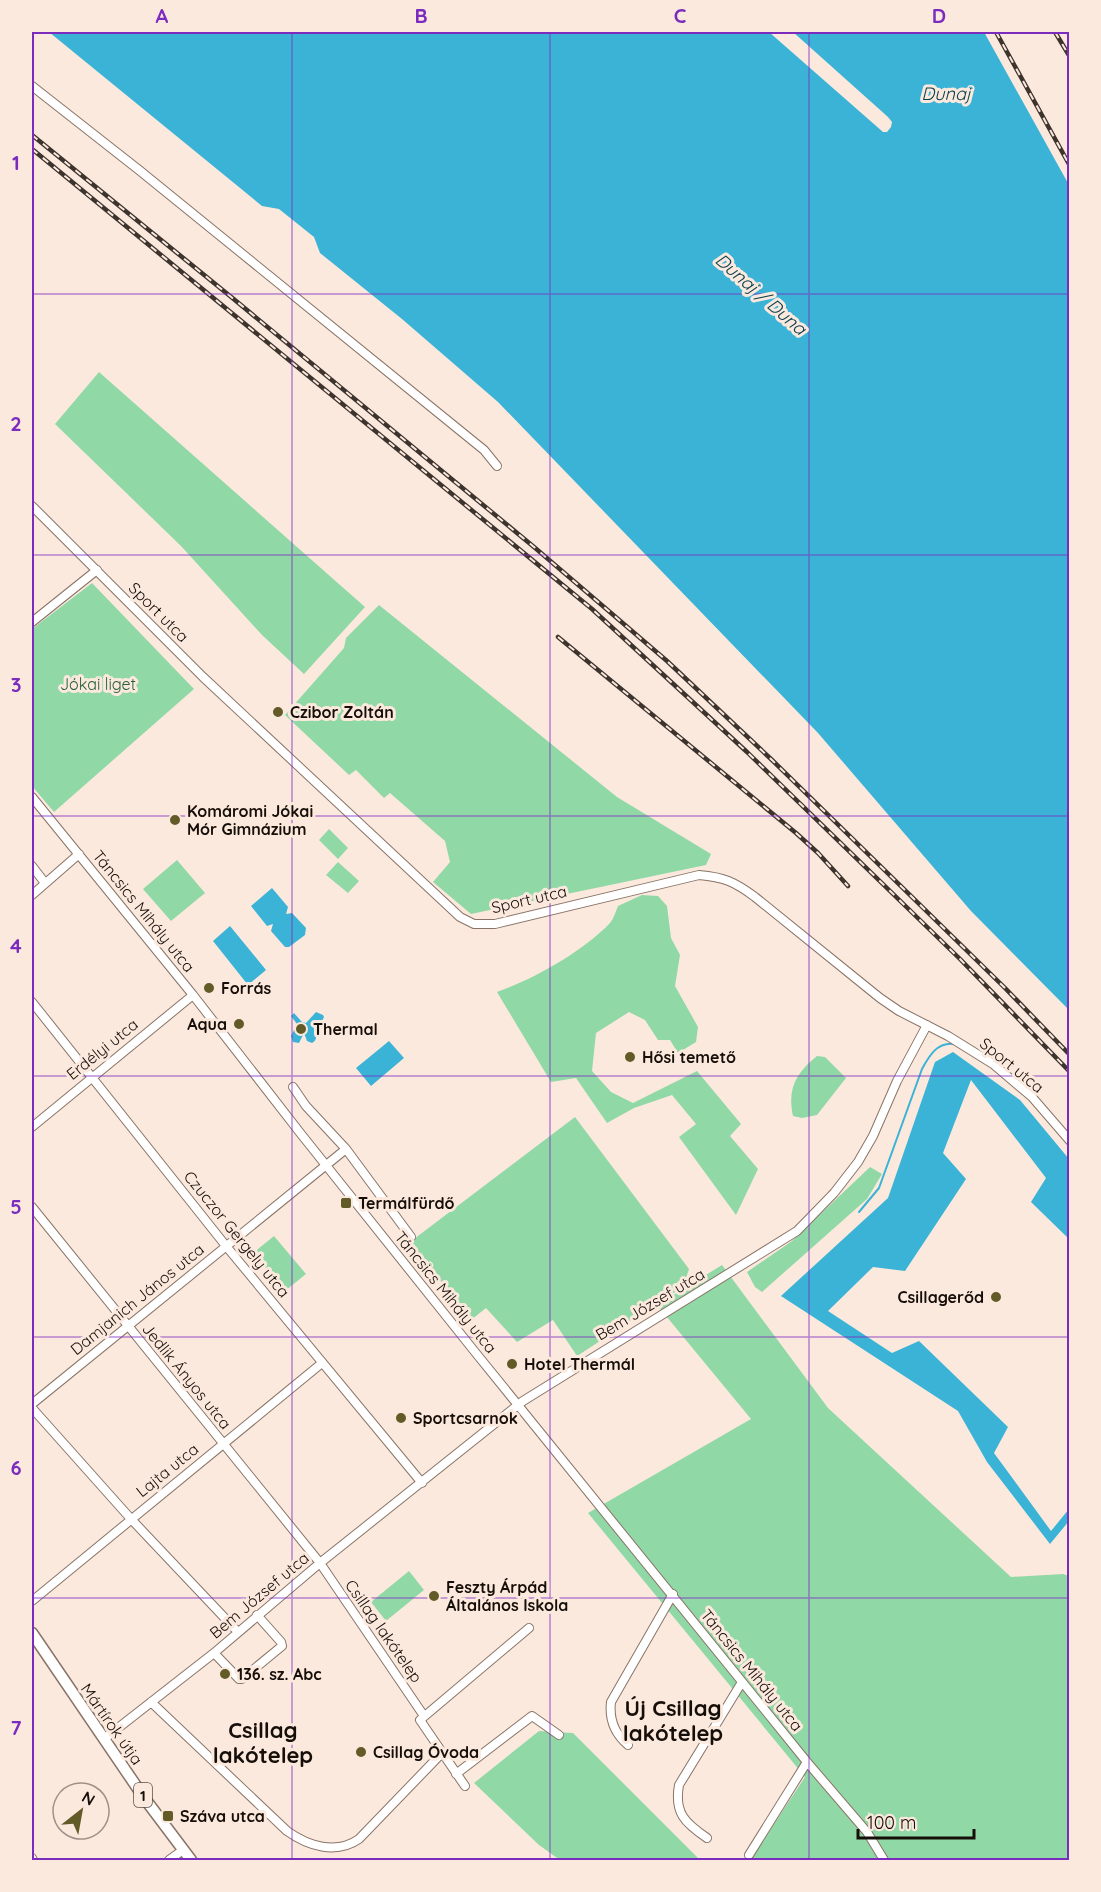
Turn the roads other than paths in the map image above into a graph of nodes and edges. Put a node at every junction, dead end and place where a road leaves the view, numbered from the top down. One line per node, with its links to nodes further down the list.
1 (32, 86): 2 (street)
2 (497, 466)
3 (32, 506): 4 (street, Sport utca)
4 (97, 570): 5 (street); 13 (street, Sport utca)
5 (32, 622)
6 (32, 796): 7 (street, Táncsics Mihály utca)
7 (79, 854): 9 (street); 11 (street, Táncsics Mihály utca)
8 (32, 866): 9 (street)
9 (45, 883): 10 (street)
10 (32, 895)
11 (193, 995): 14 (street, Erdélyi utca); 19 (street, Táncsics Mihály utca)
12 (32, 1002): 14 (street, Czuczor Gergely utca)
13 (927, 1024): 17 (street, Sport utca); 25 (street, Bem József utca)
14 (91, 1078): 16 (street, Erdélyi utca); 22 (street, Czuczor Gergely utca)
15 (292, 1087): 18 (street)
16 (32, 1127)
17 (1070, 1141)
18 (346, 1149): 19 (street, Damjanich János utca); 21 (street)
19 (326, 1165): 22 (street, Damjanich János utca); 25 (street, Táncsics Mihály utca)
20 (32, 1207): 23 (street, Jedlik Ányos utca)
21 (411, 1237)
22 (226, 1246): 23 (street, Damjanich János utca); 24 (street, Czuczor Gergely utca)
23 (128, 1326): 26 (street, Damjanich János utca); 27 (street, Jedlik Ányos utca)
24 (322, 1363): 27 (street, Lajta utca); 28 (street, Czuczor Gergely utca)
25 (518, 1404): 28 (street, Bem József utca); 31 (street, Táncsics Mihály utca)
26 (32, 1406): 29 (street)
27 (223, 1444): 29 (street, Lajta utca); 30 (street, Jedlik Ányos utca)
28 (422, 1483): 30 (street, Bem József utca)
29 (131, 1519): 32 (street, Lajta utca); 35 (street)
30 (320, 1563): 33 (street, Bem József utca); 40 (street, Csillag lakótelep)
31 (673, 1594): 38 (street, Táncsics Mihály utca); 43 (street)
32 (32, 1601)
33 (257, 1615): 35 (street, Bem József utca); 37 (street)
34 (529, 1628): 40 (street)
35 (238, 1632): 37 (street, Bem József utca)
36 (32, 1633): 42 (main road, Mártírok útja / 1)
37 (214, 1653): 39 (street, Bem József utca)
38 (742, 1682): 45 (street, Táncsics Mihály utca); 48 (street)
39 (151, 1702): 42 (street, Bem József utca); 44 (street)
40 (424, 1716): 44 (street, Csillag lakótelep)
41 (559, 1734): 46 (street)
42 (104, 1739): 49 (main road, Mártírok útja / 1)
43 (628, 1745)
44 (442, 1753): 46 (street, Csillag lakótelep)
45 (807, 1762): 50 (street); 53 (street, Táncsics Mihály utca)
46 (456, 1774): 47 (street, Csillag lakótelep)
47 (465, 1786)
48 (707, 1838)
49 (183, 1850): 51 (street); 52 (main road, Mártírok útja / 1)
50 (749, 1855)
51 (169, 1860)
52 (191, 1860)
53 (884, 1860)

